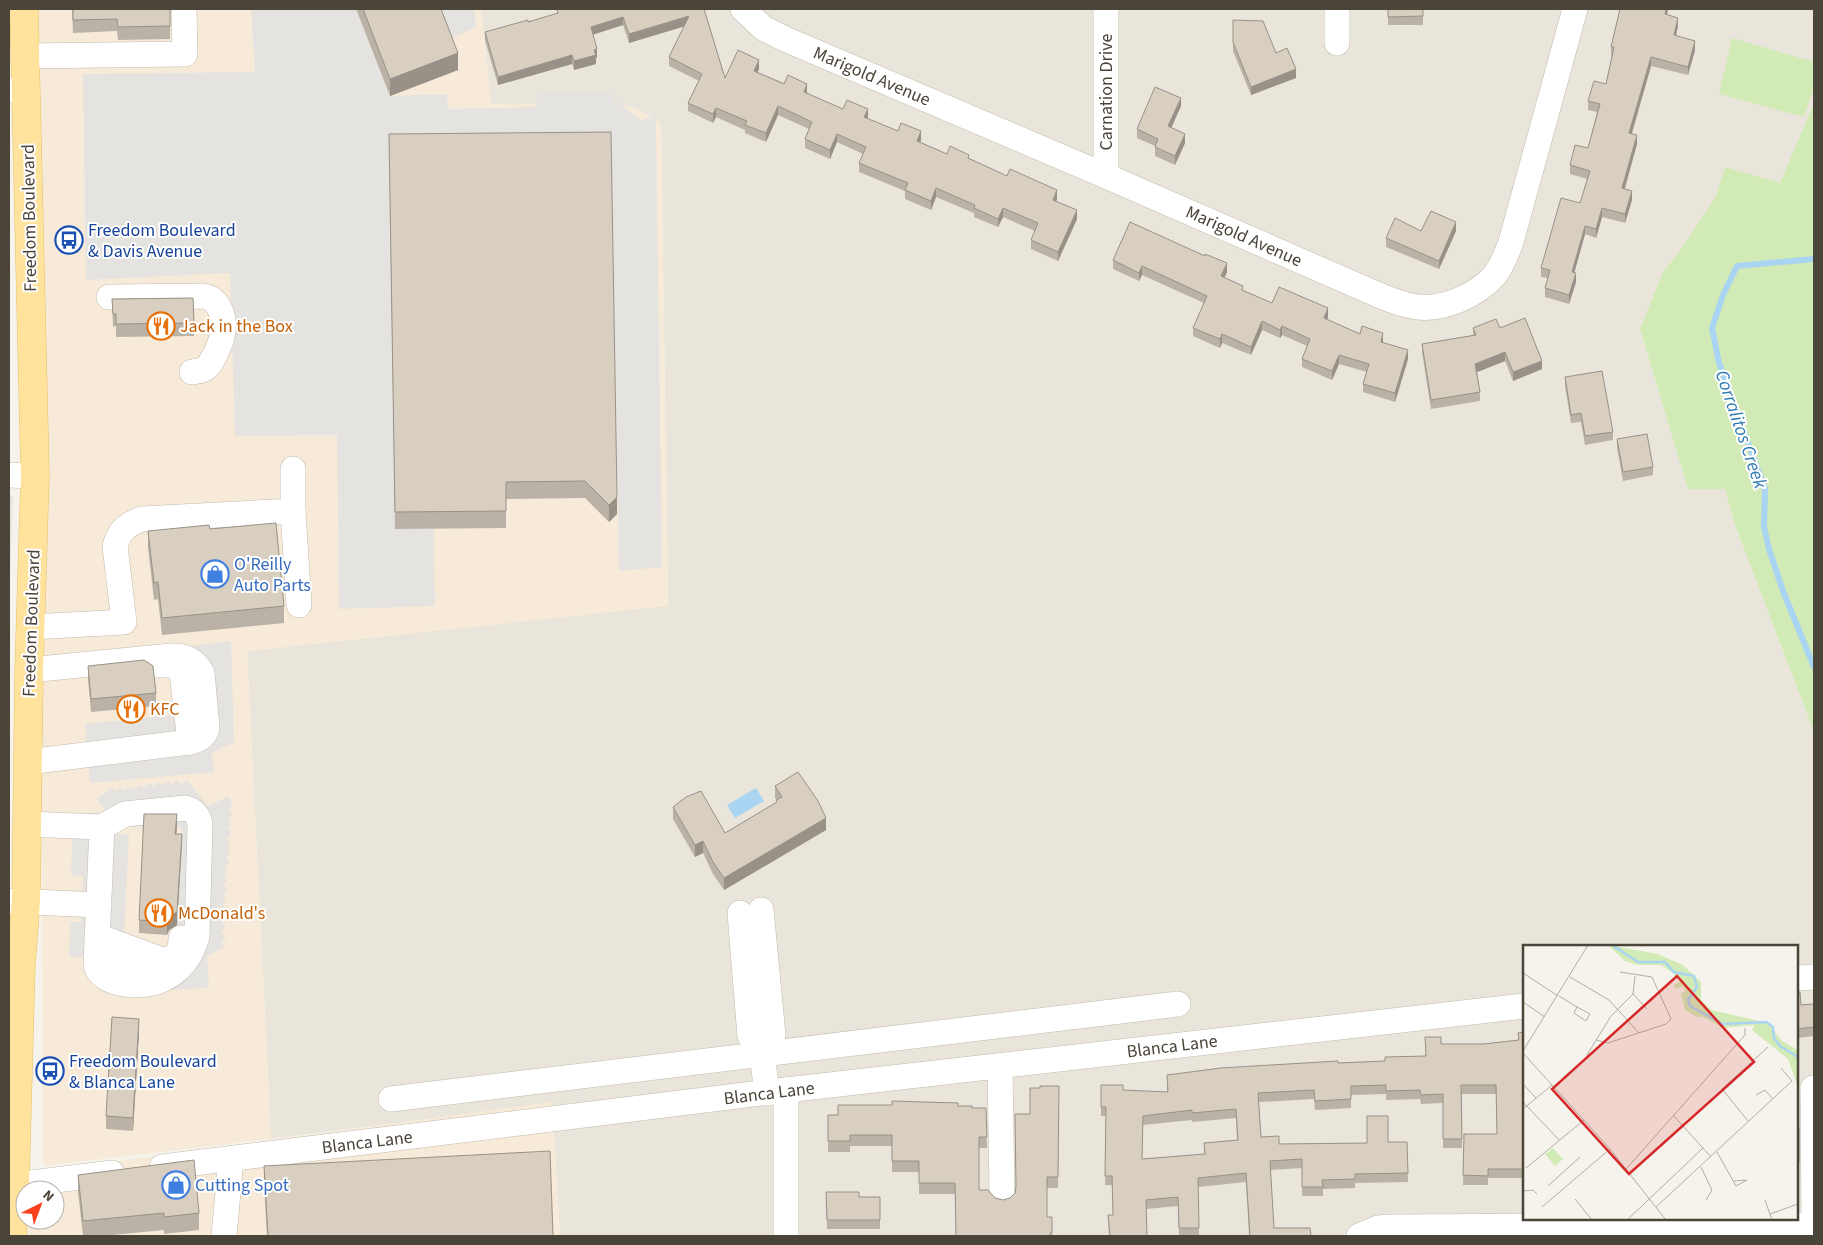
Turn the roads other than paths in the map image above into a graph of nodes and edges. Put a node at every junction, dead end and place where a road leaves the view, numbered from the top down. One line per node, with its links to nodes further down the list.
1 (24, 9): 8 (main road, Freedom Boulevard)
2 (184, 9): 8 (street)
3 (743, 9): 11 (street, Marigold Avenue)
4 (1106, 9): 11 (street, Carnation Drive)
5 (1337, 9): 7 (street)
6 (1575, 9): 11 (street, Marigold Avenue)
7 (1337, 43)
8 (20, 46): 9 (main road, Freedom Boulevard)
9 (18, 90): 10 (main road, Freedom Boulevard)
10 (18, 145): 15 (main road, Freedom Boulevard)
11 (1106, 176)
12 (108, 297): 13 (street)
13 (192, 372)
14 (293, 469): 16 (street)
15 (22, 475): 18 (main road, Freedom Boulevard)
16 (293, 510): 17 (street); 18 (street)
17 (299, 605)
18 (31, 627): 19 (main road, Freedom Boulevard)
19 (30, 670): 20 (main road, Freedom Boulevard); 20 (street)
20 (28, 762): 22 (main road, Freedom Boulevard)
21 (187, 809): 23 (street); 27 (street); 27 (street)
22 (26, 824): 23 (street); 24 (main road, Freedom Boulevard)
23 (102, 827): 25 (street)
24 (17, 901): 25 (street); 38 (main road, Freedom Boulevard)
25 (99, 905): 27 (street)
26 (751, 912): 32 (street)
27 (97, 946)
28 (1814, 977): 29 (street)
29 (1798, 978)
30 (1178, 1004): 32 (street)
31 (1523, 1006): 33 (street, Blanca Lane)
32 (762, 1053): 35 (street); 36 (street)
33 (1000, 1066): 35 (street, Blanca Lane); 39 (street)
34 (1813, 1088): 40 (street)
35 (776, 1092): 37 (street, Blanca Lane); 43 (street)
36 (391, 1099)
37 (231, 1158): 38 (street, Blanca Lane); 42 (street)
38 (13, 1175): 41 (main road, Freedom Boulevard)
39 (1002, 1197)
40 (1814, 1225): 44 (street)
41 (12, 1236)
42 (224, 1236)
43 (786, 1236)
44 (1359, 1236)

